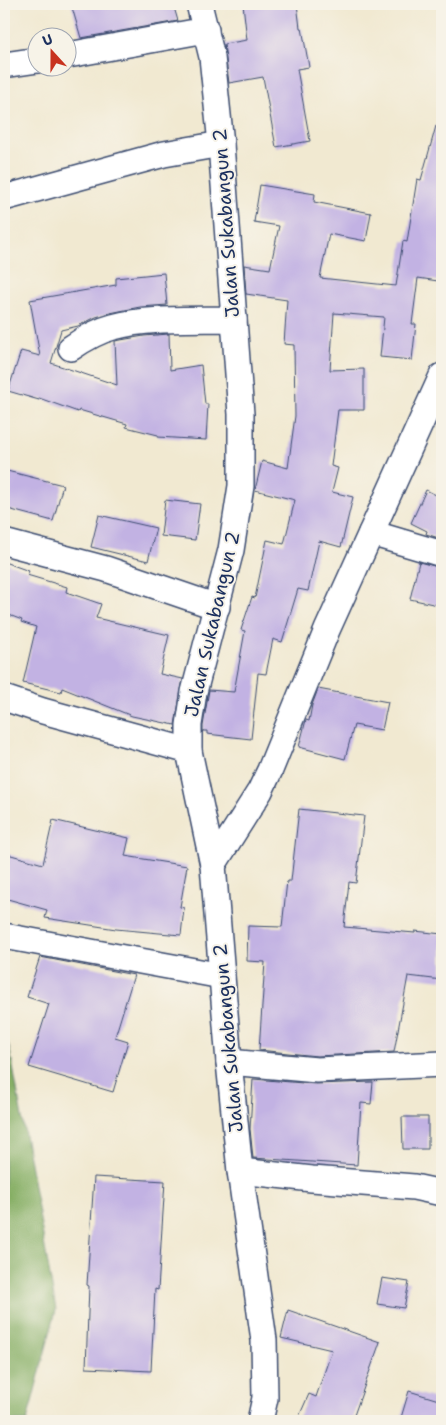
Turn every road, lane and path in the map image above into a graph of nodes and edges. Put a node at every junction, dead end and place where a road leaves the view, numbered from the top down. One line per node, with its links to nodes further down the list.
1 (199, 4): 2 (street, Jalan Sukabangun 2)
2 (206, 30): 3 (street); 6 (street, Jalan Sukabangun 2)
3 (78, 53)
4 (28, 61): 5 (street)
5 (4, 65)
6 (221, 144): 7 (street); 8 (street, Jalan Sukabangun 2)
7 (4, 198)
8 (234, 319): 9 (street); 14 (street, Jalan Sukabangun 2)
9 (71, 348)
10 (442, 376): 11 (street)
11 (371, 533): 13 (street); 17 (street)
12 (4, 542): 14 (street)
13 (442, 554)
14 (217, 607): 16 (street, Jalan Sukabangun 2)
15 (4, 698): 16 (street)
16 (189, 750): 17 (street, Jalan Sukabangun 2)
17 (213, 865): 19 (street, Jalan Sukabangun 2)
18 (4, 936): 19 (street)
19 (222, 976): 20 (street, Jalan Sukabangun 2)
20 (228, 1062): 21 (street); 22 (street, Jalan Sukabangun 2)
21 (442, 1064)
22 (240, 1171): 23 (street); 24 (street, Jalan Sukabangun 2)
23 (442, 1193)
24 (260, 1421)

